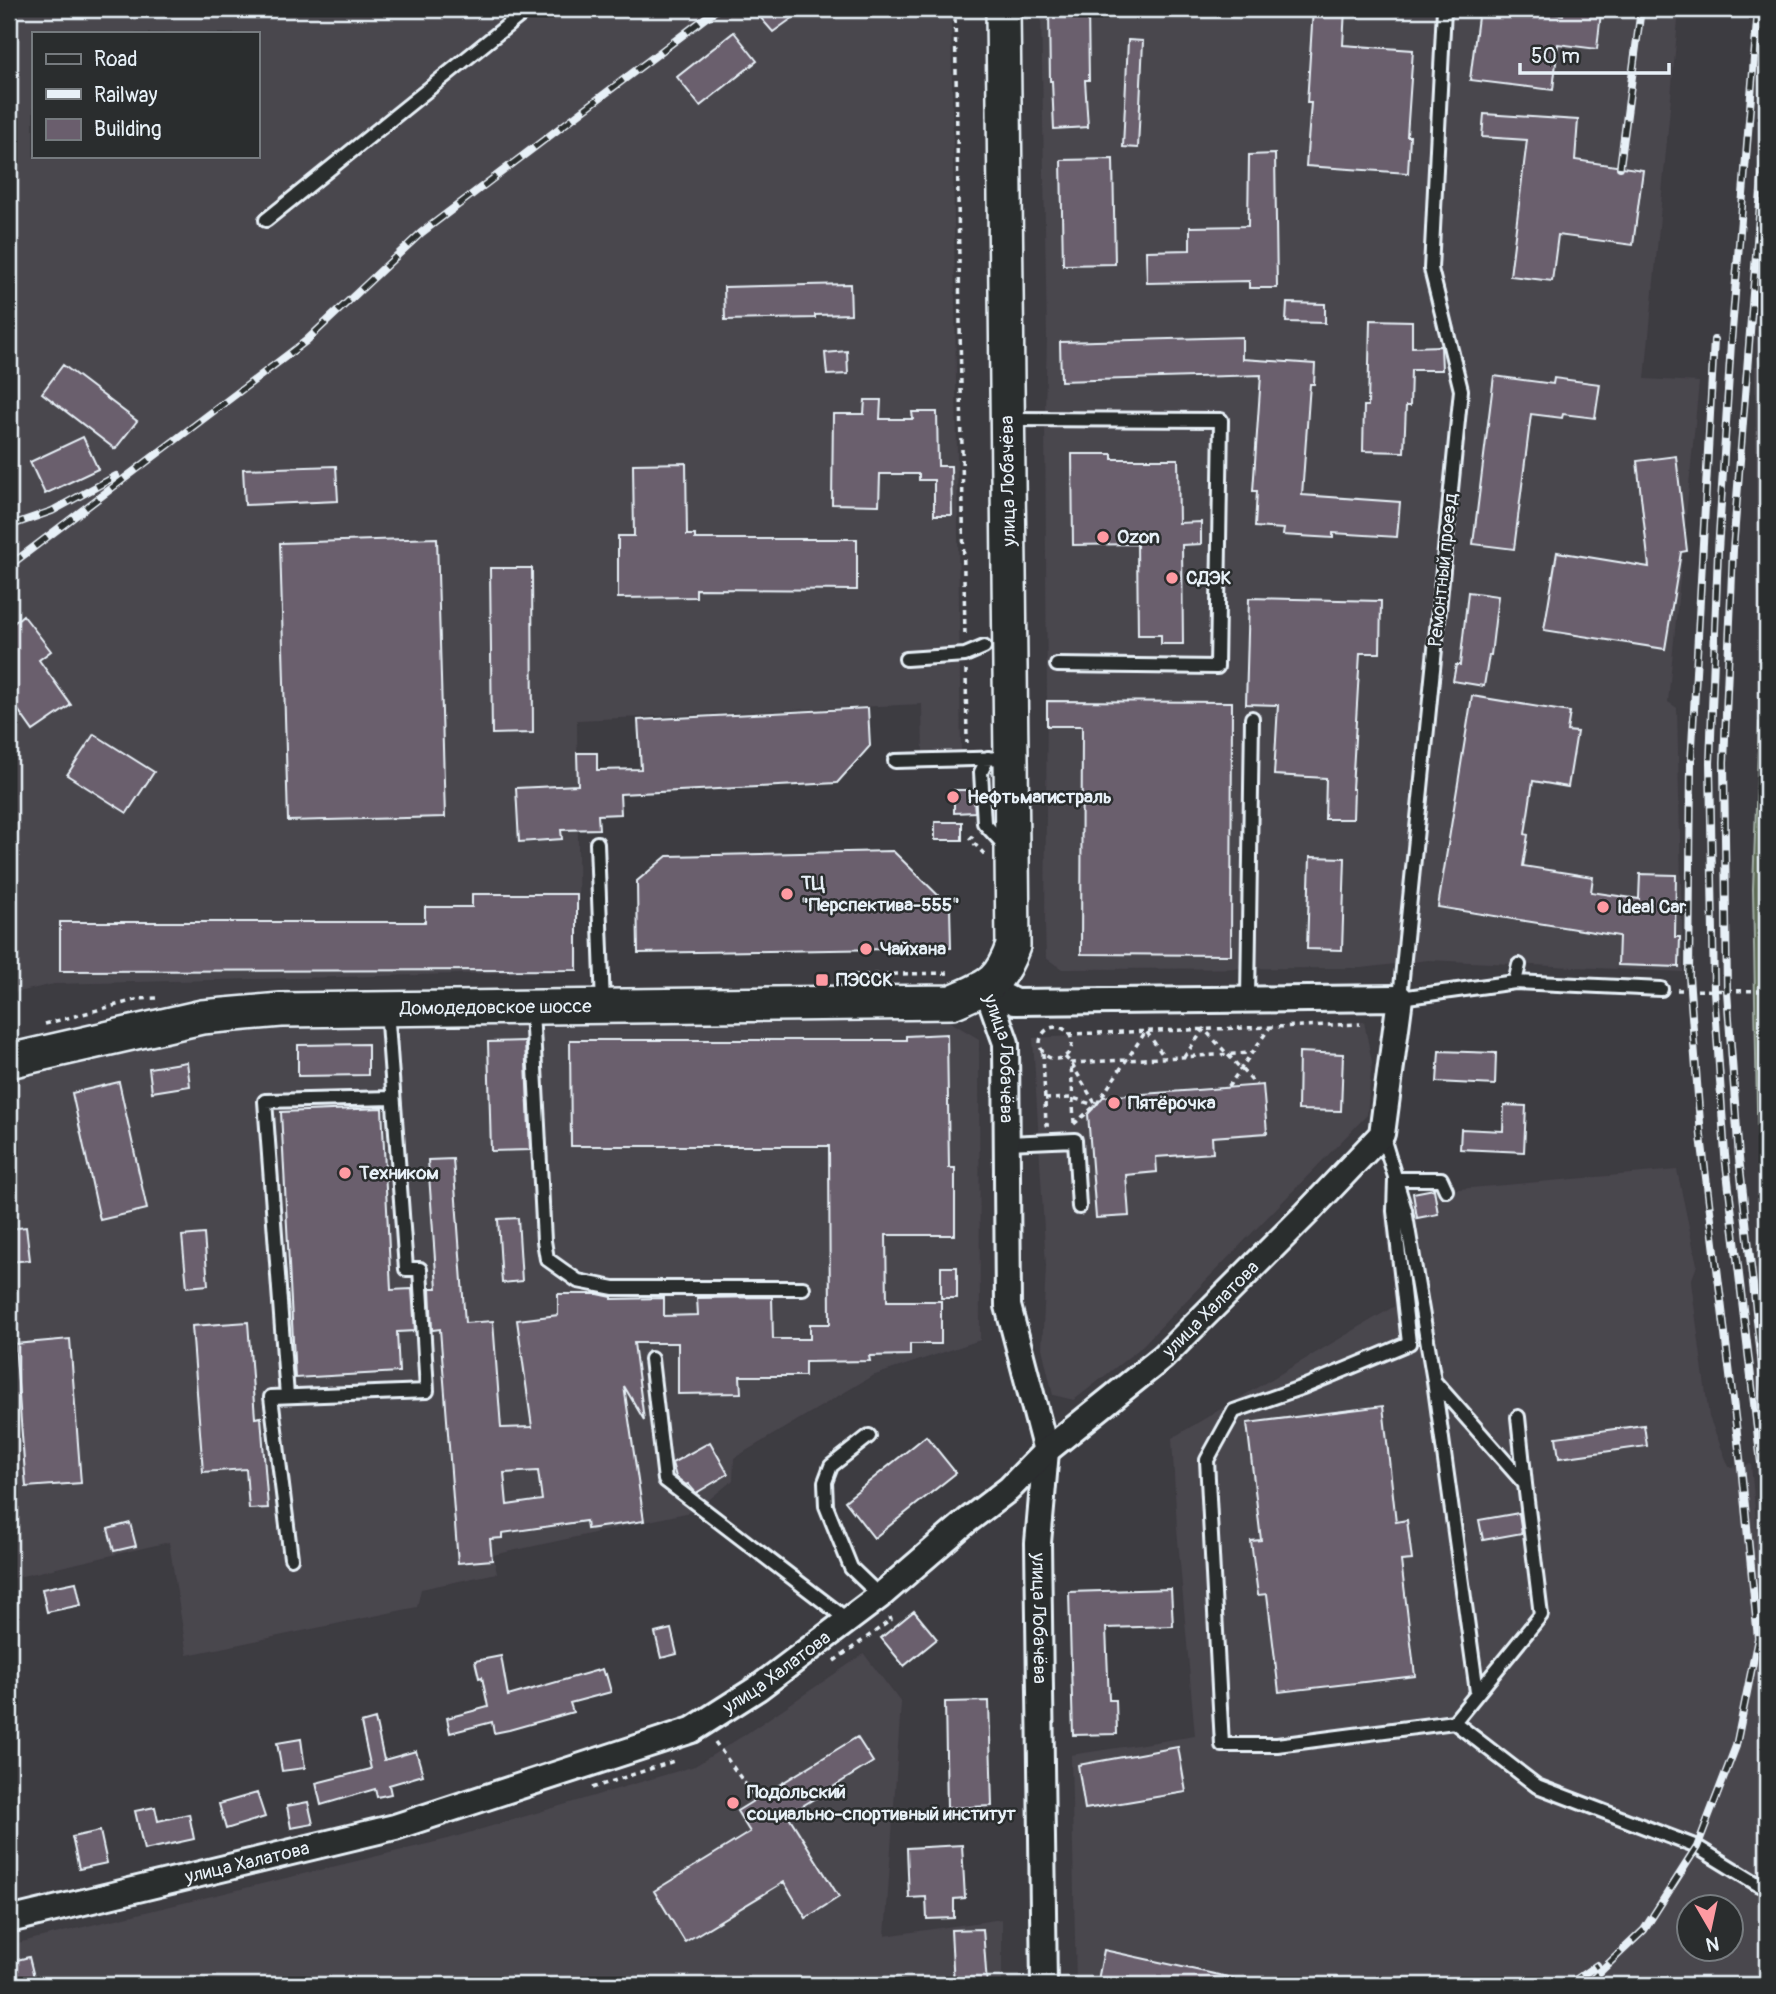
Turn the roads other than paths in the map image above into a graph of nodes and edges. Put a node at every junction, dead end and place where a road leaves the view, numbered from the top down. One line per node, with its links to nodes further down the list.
1 (528, 9): 4 (lane)
2 (1003, 9): 5 (main road, улица Лобачёва)
3 (1444, 9): 18 (lane, Ремонтный проезд)
4 (267, 220)
5 (1008, 419): 8 (lane); 10 (main road, улица Лобачёва)
6 (984, 647): 7 (lane)
7 (906, 659)
8 (1057, 665)
9 (1252, 718): 19 (lane)
10 (999, 758): 11 (lane); 13 (main road, улица Лобачёва); 13 (lane)
11 (895, 761)
12 (597, 843): 20 (lane)
13 (1001, 857): 15 (main road, улица Лобачёва)
14 (1520, 965): 16 (lane)
15 (973, 980): 19 (street); 20 (main road, Домодедовское шоссе); 26 (street, улица Лобачёва)
16 (1515, 982): 17 (lane); 18 (lane)
17 (1661, 989)
18 (1400, 998): 19 (street); 25 (street, Ремонтный проезд)
19 (1248, 999)
20 (603, 1006): 21 (main road, Домодедовское шоссе)
21 (532, 1007): 22 (main road, Домодедовское шоссе); 30 (lane)
22 (387, 1009): 23 (main road, Домодедовское шоссе); 24 (lane)
23 (9, 1061)
24 (393, 1098): 33 (lane); 33 (lane)
25 (1382, 1134): 27 (lane); 36 (street, улица Халатова)
26 (1007, 1143): 29 (lane); 36 (street, улица Лобачёва)
27 (1395, 1180): 28 (lane); 32 (lane); 42 (lane)
28 (1447, 1190)
29 (1079, 1207)
30 (803, 1288)
31 (651, 1359): 40 (lane)
32 (1434, 1381): 37 (lane); 41 (lane)
33 (287, 1396): 38 (lane)
34 (1518, 1417): 37 (lane)
35 (869, 1436): 39 (lane)
36 (1046, 1451): 39 (street, улица Халатова); 45 (street, улица Лобачёва)
37 (1525, 1484): 41 (lane)
38 (290, 1558)
39 (880, 1596): 40 (street, улица Халатова)
40 (849, 1621): 44 (street, улица Халатова)
41 (1477, 1692): 42 (lane)
42 (1454, 1722): 43 (lane)
43 (1759, 1885)
44 (9, 1920)
45 (1044, 1985)

